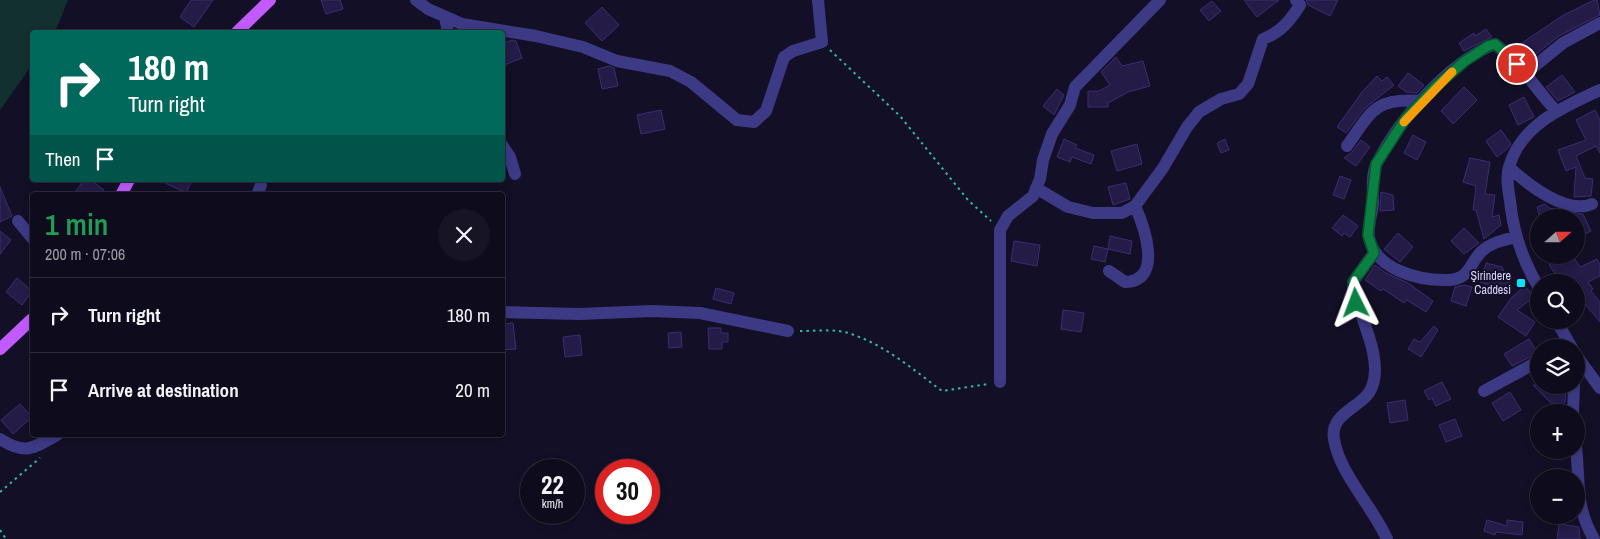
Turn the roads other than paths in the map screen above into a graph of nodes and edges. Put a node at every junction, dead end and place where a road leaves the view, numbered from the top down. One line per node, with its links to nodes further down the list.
1 (270, 0): 8 (main road)
2 (416, 0): 6 (street)
3 (818, 0): 11 (street)
4 (1160, 0): 20 (street)
5 (1296, 0): 22 (street)
6 (445, 17): 9 (street); 10 (street)
7 (1600, 23): 12 (street)
8 (239, 30)
9 (448, 30)
10 (499, 30)
11 (505, 31)
12 (1526, 73): 14 (street); 15 (street)
13 (1600, 90): 15 (street)
14 (1422, 101): 16 (street); 26 (street)
15 (1556, 110): 18 (street)
16 (1347, 146)
17 (505, 150): 19 (street)
18 (1509, 168): 21 (street); 25 (street)
19 (515, 174)
20 (1036, 188): 22 (street); 35 (street)
21 (1592, 204)
22 (1135, 206): 27 (street)
23 (18, 221): 24 (street)
24 (30, 236)
25 (1515, 237): 26 (street); 28 (street)
26 (1374, 253): 41 (street)
27 (1109, 270)
28 (1532, 274)
29 (505, 312): 31 (street)
30 (30, 321): 32 (main road)
31 (788, 331)
32 (0, 350)
33 (1530, 366): 37 (street)
34 (1585, 376): 36 (street)
35 (1000, 382)
36 (1600, 388)
37 (1484, 391)
38 (53, 437): 39 (street)
39 (0, 439)
40 (1577, 459): 42 (street)
41 (1387, 539)
42 (1594, 539)

